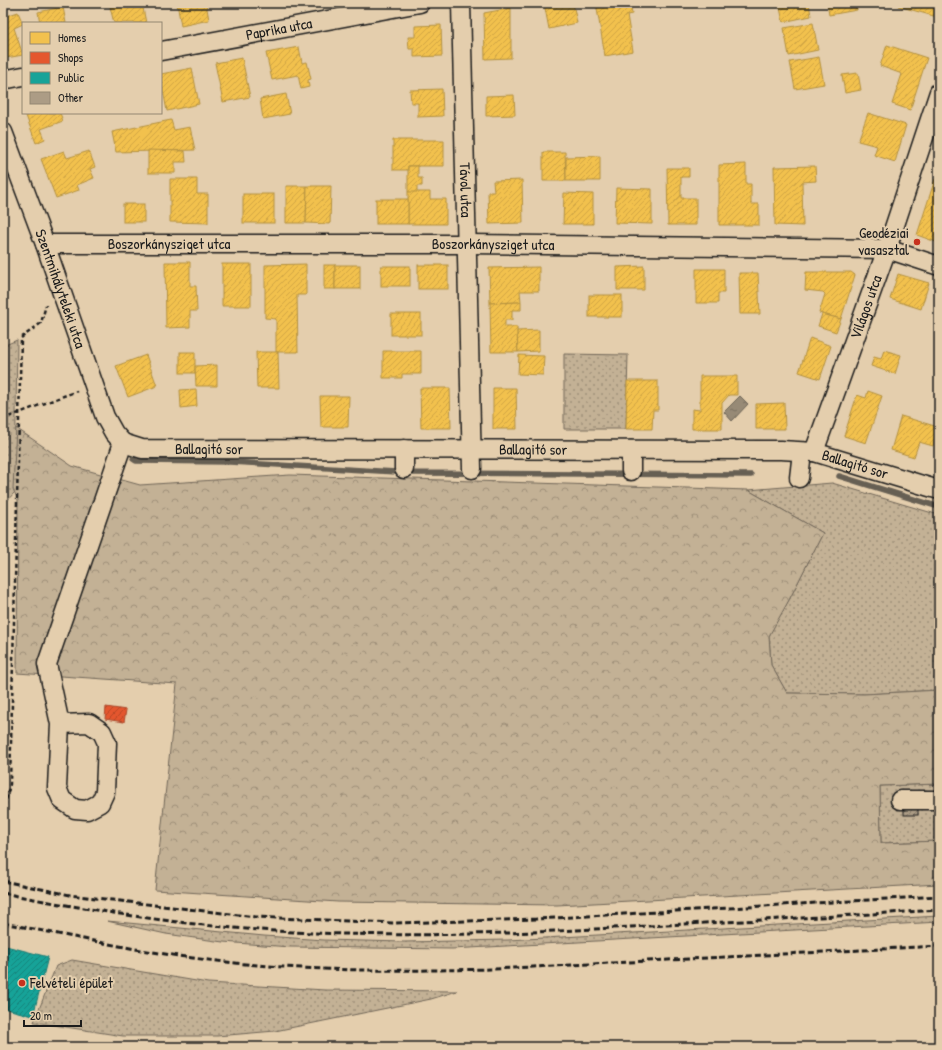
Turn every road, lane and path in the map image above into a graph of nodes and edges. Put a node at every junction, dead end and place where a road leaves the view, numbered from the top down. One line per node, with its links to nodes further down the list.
1 (420, 3): 3 (street, Paprika utca)
2 (461, 3): 9 (street, Távol utca)
3 (162, 51)
4 (22, 76): 5 (street)
5 (3, 80)
6 (939, 92): 10 (street, Világos utca)
7 (3, 132): 8 (street, Szentmihályteleki utca)
8 (45, 244): 9 (street, Boszorkánysziget utca); 13 (street, Szentmihályteleki utca)
9 (468, 244): 10 (street, Boszorkánysziget utca); 18 (street, Távol utca)
10 (887, 249): 11 (street, Boszorkánysziget utca); 20 (street, Világos utca)
11 (939, 266)
12 (47, 303): 14 (path)
13 (93, 385): 14 (path); 16 (street, Szentmihályteleki utca)
14 (20, 412): 15 (path); 29 (path)
15 (3, 419)
16 (123, 443): 17 (street, Ballagitó sor); 26 (street)
17 (404, 449): 18 (street, Ballagitó sor); 21 (street)
18 (472, 449): 19 (street, Ballagitó sor); 22 (street, Távol utca)
19 (631, 450): 20 (street, Ballagitó sor); 23 (street)
20 (808, 452): 24 (street, Világos utca); 25 (street, Ballagitó sor)
21 (404, 469)
22 (472, 469)
23 (631, 471)
24 (799, 478)
25 (939, 490)
26 (60, 724): 26 (street)
27 (900, 800): 28 (street)
28 (939, 800)
29 (3, 813)

